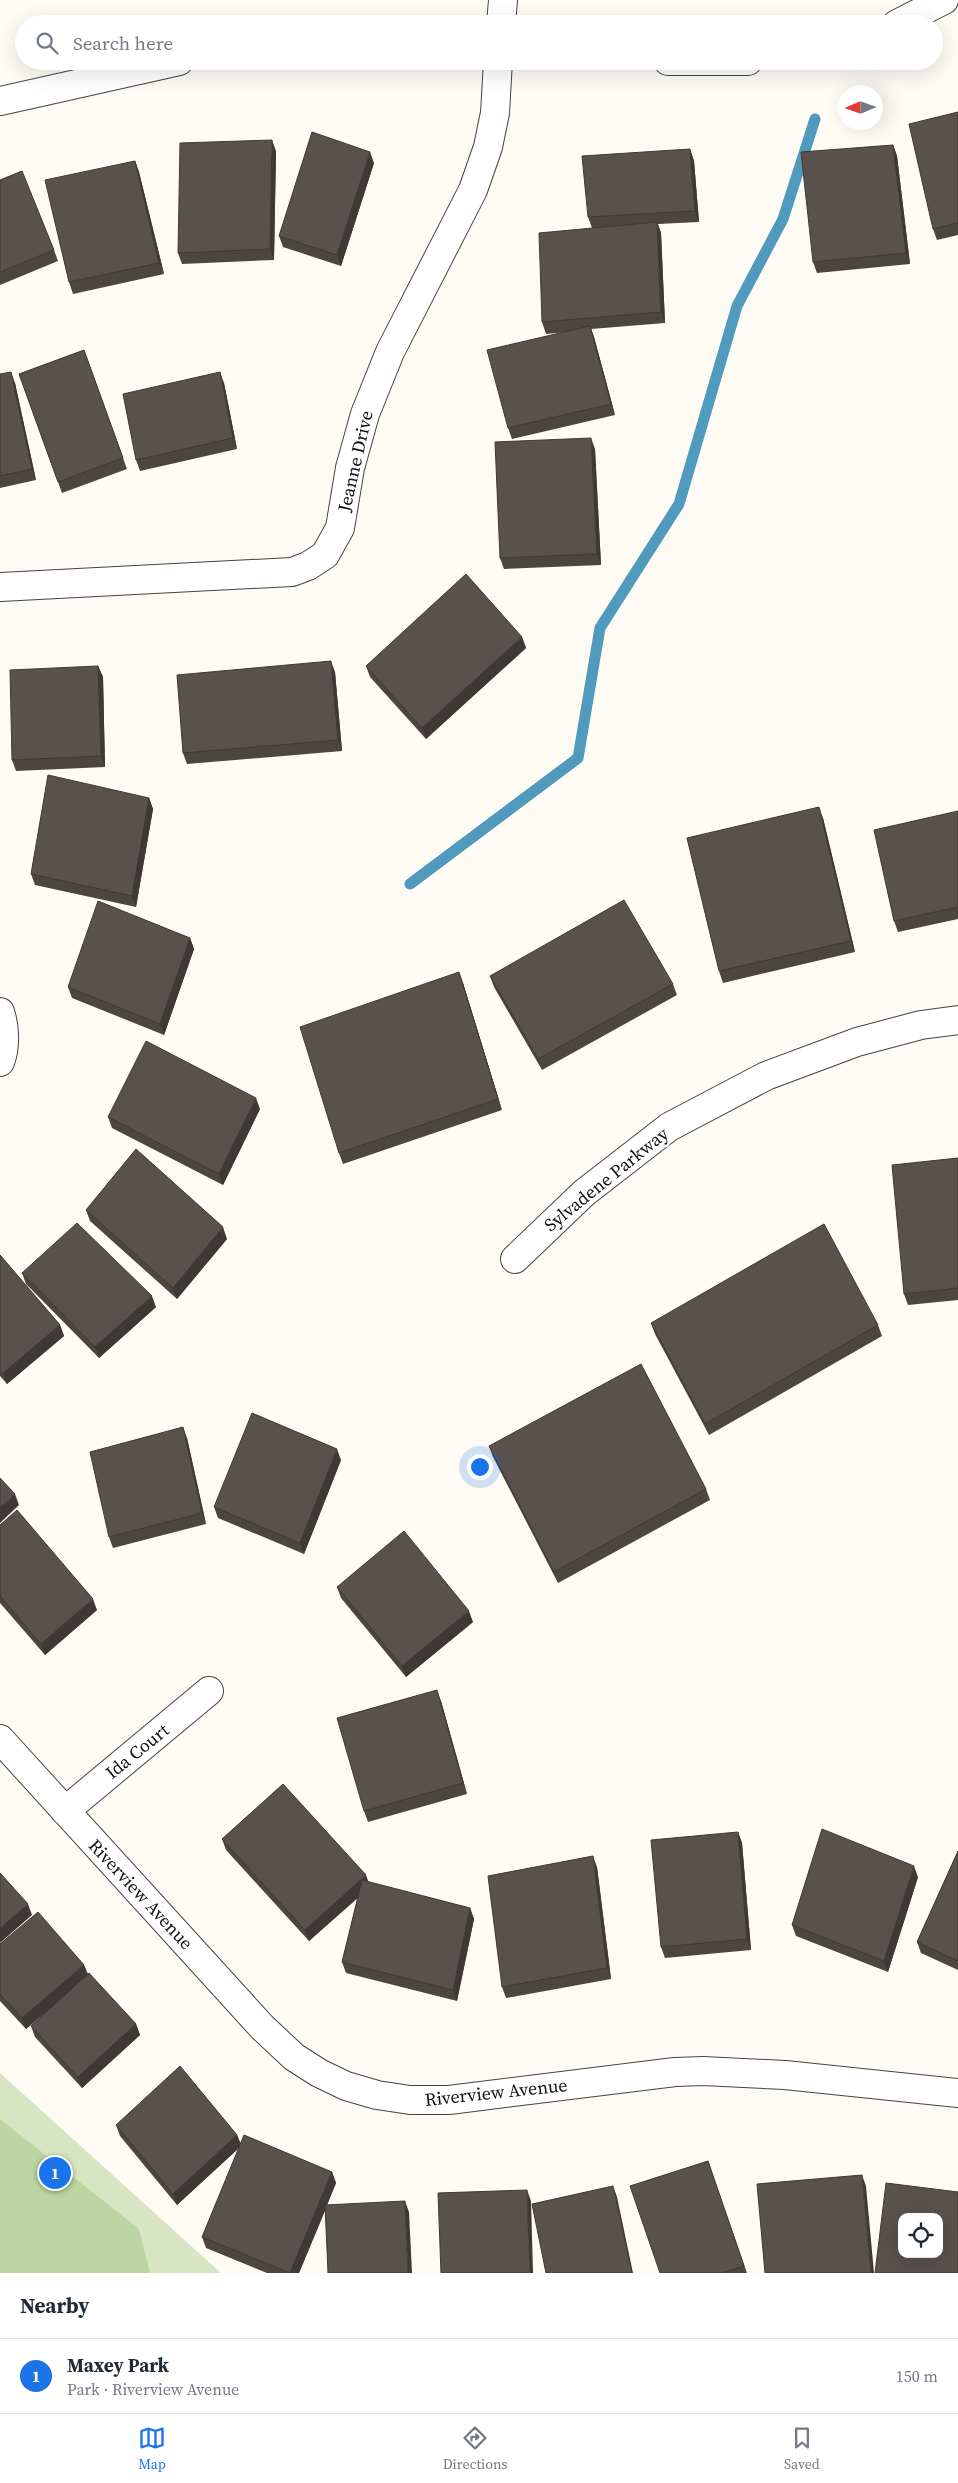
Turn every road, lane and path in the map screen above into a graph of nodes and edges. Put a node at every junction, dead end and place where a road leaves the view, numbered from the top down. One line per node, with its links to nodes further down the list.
1 (503, 0): 3 (street)
2 (944, 0): 4 (street)
3 (502, 15)
4 (915, 15)
5 (139, 70): 7 (street)
6 (497, 70): 8 (street, Jeanne Drive)
7 (0, 101)
8 (0, 587)
9 (0, 1012): 11 (street)
10 (958, 1020): 12 (street, Sylvadene Parkway)
11 (0, 1062)
12 (515, 1259)
13 (209, 1691): 15 (street, Ida Court)
14 (0, 1740): 15 (street, Riverview Avenue)
15 (65, 1811): 16 (street, Riverview Avenue)
16 (958, 2093)

